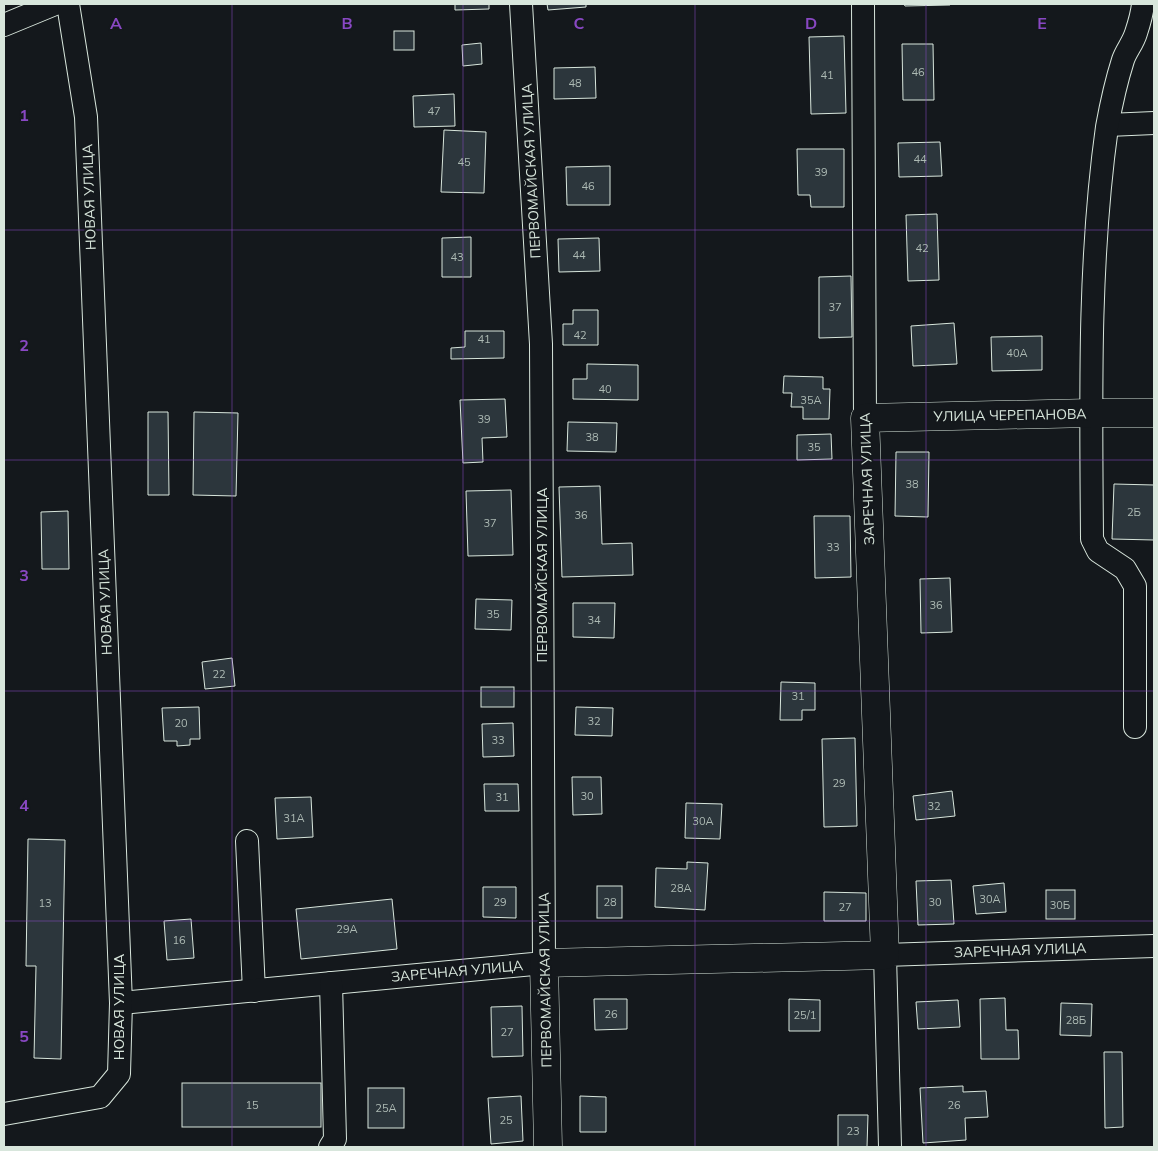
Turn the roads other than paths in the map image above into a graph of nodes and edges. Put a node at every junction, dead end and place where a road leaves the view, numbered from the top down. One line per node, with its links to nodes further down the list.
1 (55, 4): 6 (street)
2 (68, 4): 19 (street, НОВАЯ УЛИЦА)
3 (521, 4): 16 (street, ПЕРВОМАЙСКАЯ УЛИЦА)
4 (863, 4): 11 (street, ЗАРЕЧНАЯ УЛИЦА)
5 (1147, 9): 8 (street)
6 (4, 25)
7 (1154, 123): 8 (street)
8 (1108, 125): 9 (street)
9 (1091, 413): 10 (main road, УЛИЦА ЧЕРЕПАНОВА); 11 (main road, УЛИЦА ЧЕРЕПАНОВА); 12 (street)
10 (1154, 413)
11 (865, 418): 15 (main road, ЗАРЕЧНАЯ УЛИЦА)
12 (1134, 727)
13 (247, 841): 18 (street)
14 (1154, 946): 15 (street, ЗАРЕЧНАЯ УЛИЦА)
15 (885, 955): 16 (main road, ЗАРЕЧНАЯ УЛИЦА); 23 (street, ЗАРЕЧНАЯ УЛИЦА)
16 (544, 963): 17 (street, ЗАРЕЧНАЯ УЛИЦА); 22 (main road, ПЕРВОМАЙСКАЯ УЛИЦА)
17 (331, 983): 18 (street, ЗАРЕЧНАЯ УЛИЦА); 21 (street)
18 (254, 991): 19 (street, ЗАРЕЧНАЯ УЛИЦА)
19 (121, 1003): 20 (street, НОВАЯ УЛИЦА)
20 (4, 1114)
21 (330, 1147)
22 (548, 1147)
23 (890, 1147)

